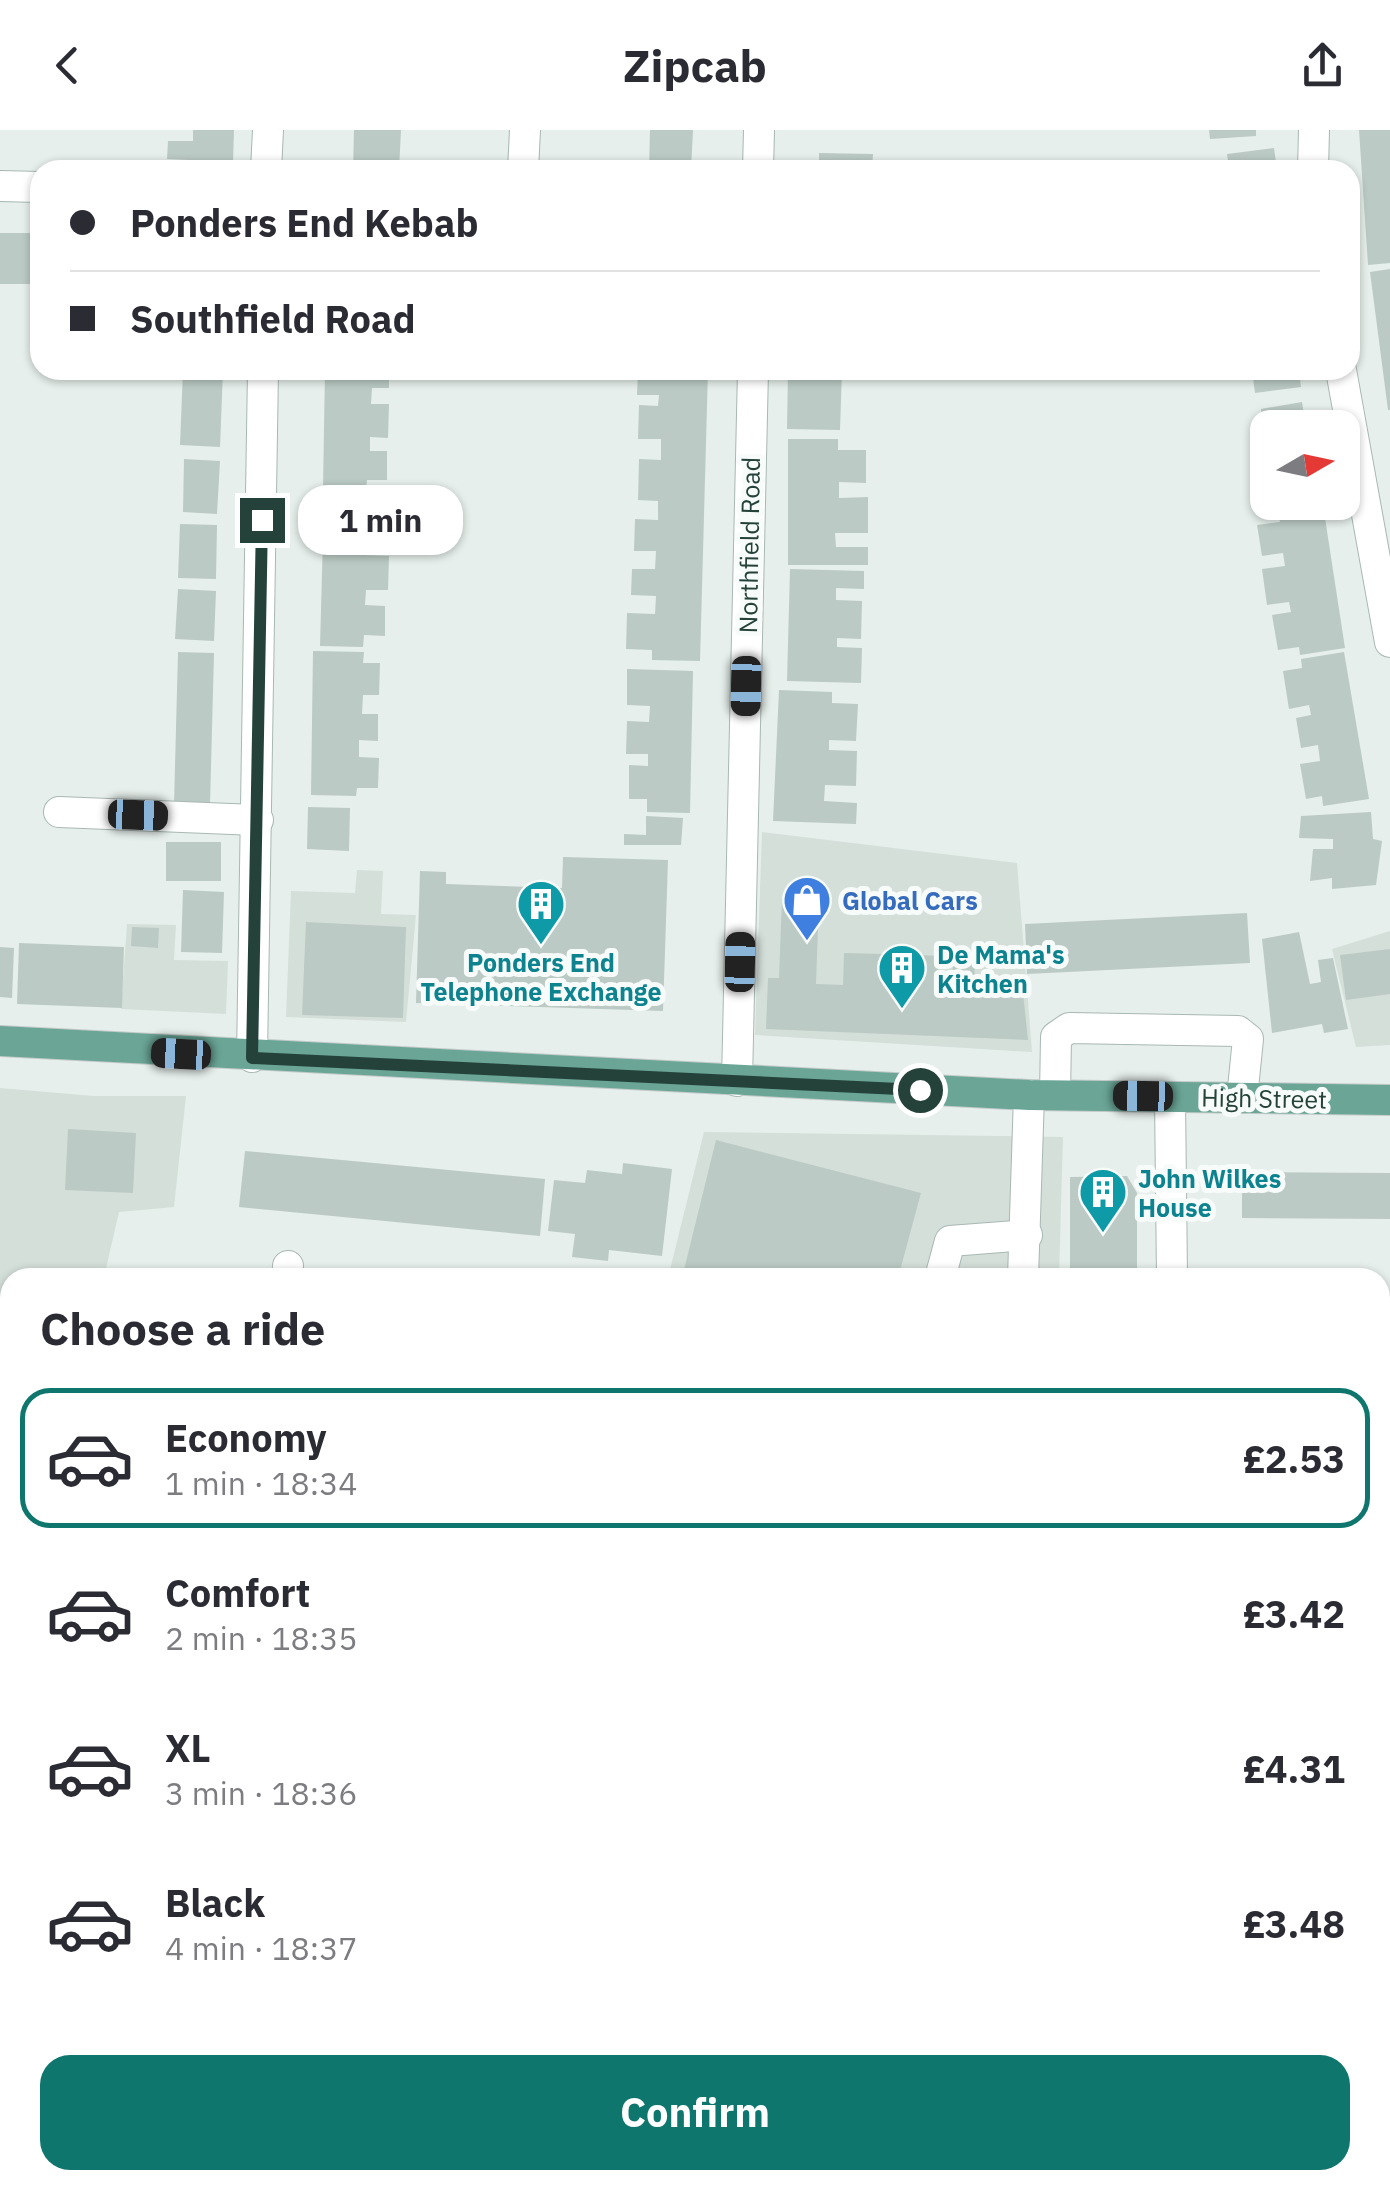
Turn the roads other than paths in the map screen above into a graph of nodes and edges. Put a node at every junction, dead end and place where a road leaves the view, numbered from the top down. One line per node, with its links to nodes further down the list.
1 (268, 130): 5 (street)
2 (525, 130): 6 (street)
3 (759, 130): 7 (street)
4 (1314, 130): 8 (street)
5 (266, 160)
6 (524, 160)
7 (758, 160)
8 (1313, 160)
9 (0, 186): 10 (street)
10 (30, 187)
11 (263, 380): 16 (street)
12 (753, 380): 19 (street, Northfield Road)
13 (1343, 380): 14 (street)
14 (1390, 642)
15 (59, 812): 16 (street)
16 (258, 820): 18 (street)
17 (0, 1041): 18 (main road, High Street)
18 (252, 1058): 19 (main road, High Street)
19 (737, 1081): 20 (main road, High Street)
20 (1042, 1095): 21 (main road, High Street); 22 (street); 24 (street)
21 (1170, 1097): 22 (main road, High Street); 27 (street)
22 (1242, 1098): 23 (main road, High Street)
23 (1390, 1100)
24 (1028, 1236): 25 (street); 26 (street)
25 (943, 1268)
26 (1024, 1268)
27 (1172, 1268)

